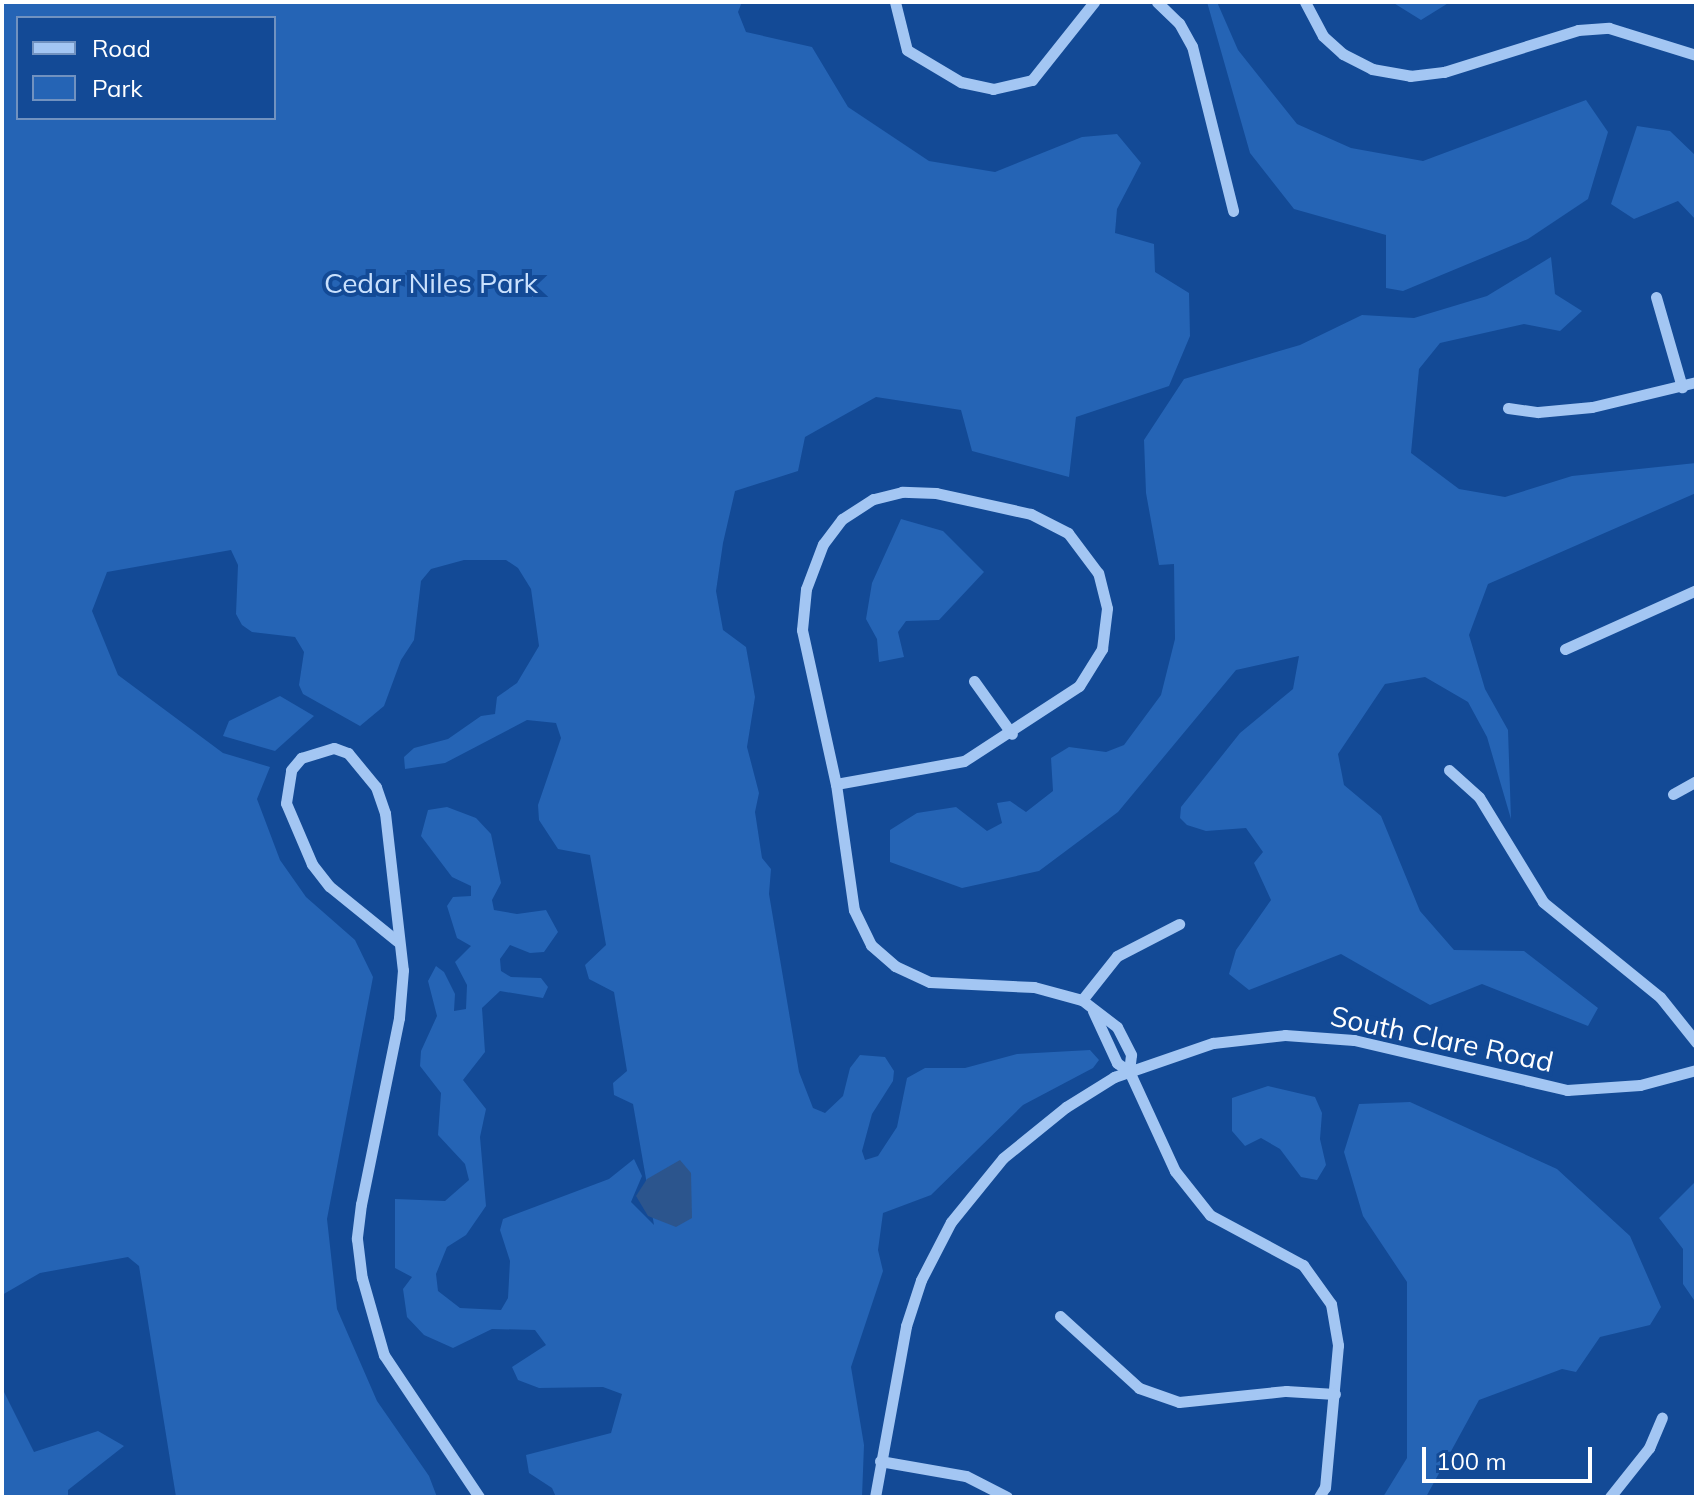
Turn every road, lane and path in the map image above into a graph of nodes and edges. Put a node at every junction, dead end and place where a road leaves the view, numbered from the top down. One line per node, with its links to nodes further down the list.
1 (895, 2): 2 (street)
2 (1094, 2)
3 (1157, 2): 6 (street)
4 (1307, 7): 5 (street)
5 (1696, 55)
6 (1233, 211)
7 (1656, 297): 9 (street)
8 (1696, 382): 9 (street)
9 (1682, 387): 10 (street)
10 (1508, 408)
11 (1696, 590): 12 (street)
12 (1565, 649)
13 (974, 681): 14 (street)
14 (1012, 734): 17 (street); 17 (street)
15 (1449, 770): 22 (street)
16 (1696, 781): 18 (street)
17 (836, 784): 21 (street)
18 (1673, 794)
19 (1179, 924): 21 (street)
20 (397, 941): 20 (street); 29 (street)
21 (1082, 1000): 24 (street)
22 (1696, 1042)
23 (1696, 1070): 24 (street, South Clare Road)
24 (1129, 1071): 26 (street); 28 (street, South Clare Road)
25 (1060, 1316): 26 (street)
26 (1335, 1394): 32 (street)
27 (1662, 1418): 33 (street)
28 (880, 1461): 30 (street, South Clare Road); 31 (street)
29 (479, 1497)
30 (875, 1497)
31 (1007, 1497)
32 (1319, 1497)
33 (1610, 1497)

